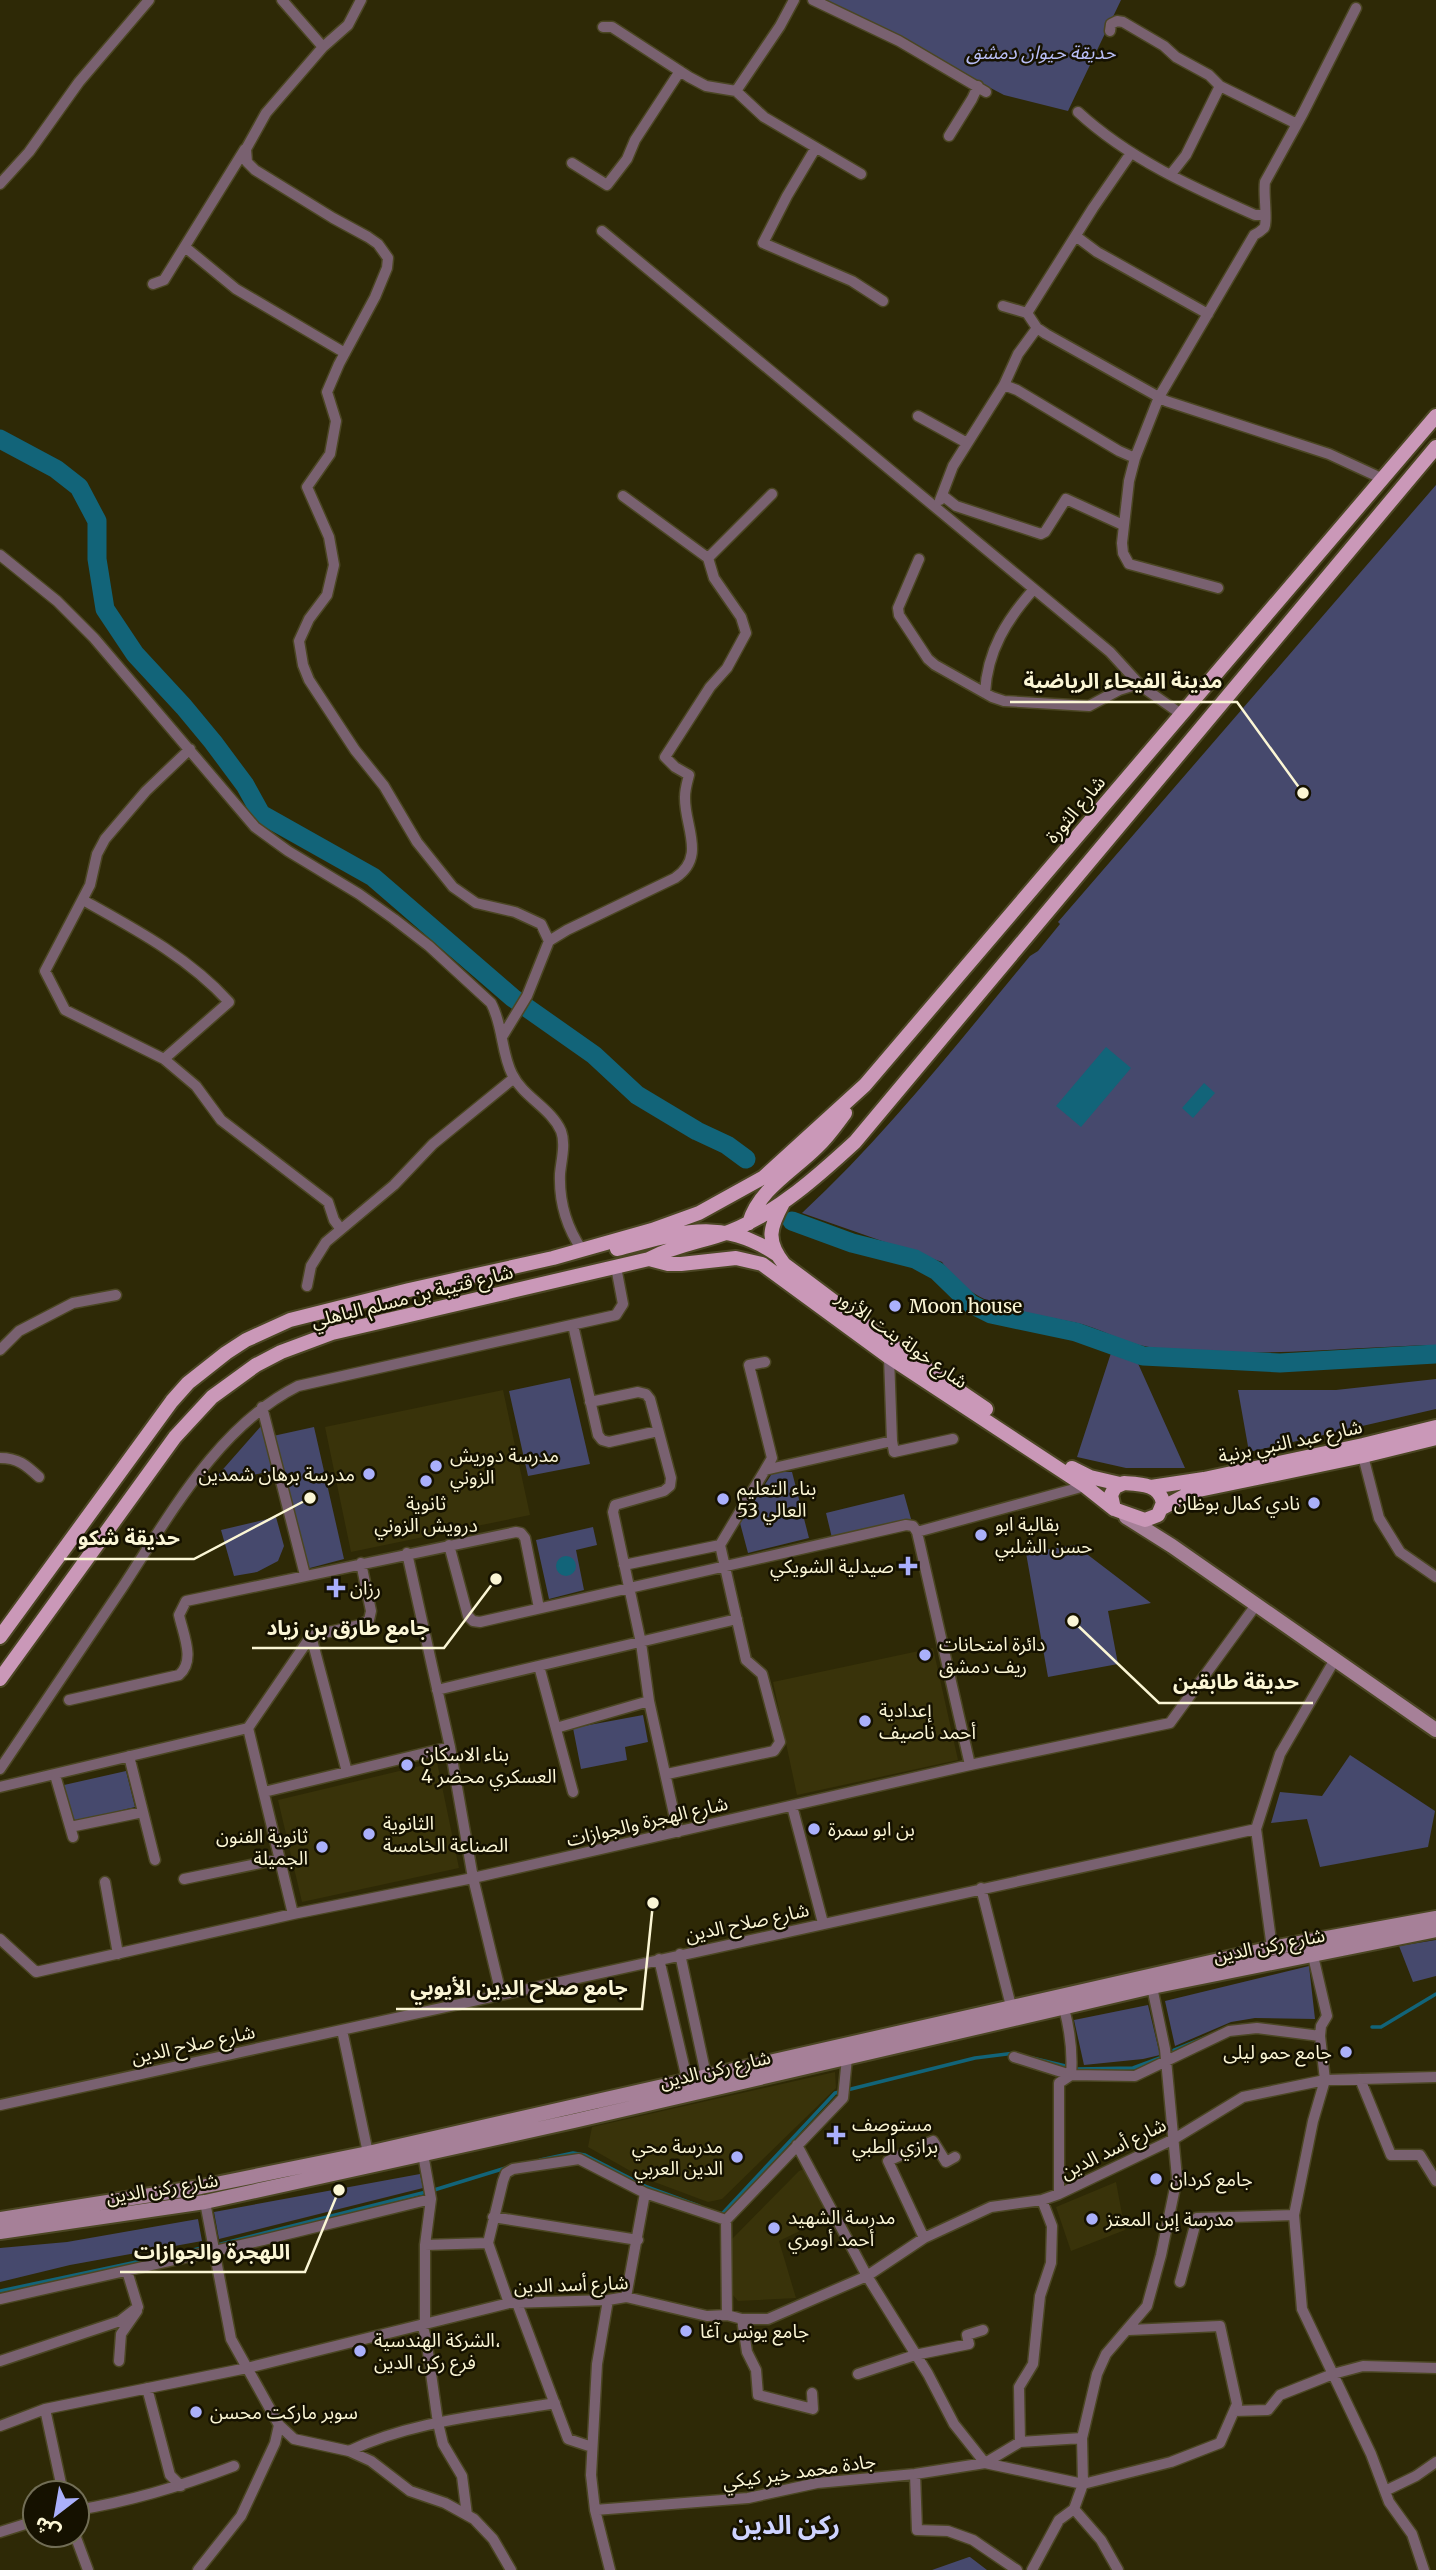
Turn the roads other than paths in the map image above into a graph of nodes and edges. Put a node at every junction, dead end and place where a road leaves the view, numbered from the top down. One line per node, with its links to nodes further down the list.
1 (149, 0): 22 (street)
2 (282, 0): 9 (street)
3 (361, 0): 9 (street)
4 (794, 0): 12 (street)
5 (813, 0): 15 (street)
6 (1356, 8): 14 (street)
7 (603, 27): 10 (street)
8 (1110, 31): 11 (street)
9 (323, 47): 16 (street)
10 (680, 71): 12 (street); 19 (street)
11 (1220, 86): 14 (street); 21 (street)
12 (736, 91): 17 (street)
13 (1078, 112): 18 (street)
14 (1297, 124): 23 (street)
15 (949, 136)
16 (246, 149): 26 (street); 33 (street)
17 (816, 149): 20 (street); 28 (street)
18 (1131, 153): 21 (street); 25 (street)
19 (572, 163)
20 (861, 174)
21 (1171, 174): 23 (street)
22 (0, 184)
23 (1264, 215): 31 (street)
24 (603, 231): 45 (street)
25 (1076, 237): 30 (street); 31 (street)
26 (185, 247): 27 (street); 33 (street)
27 (153, 284)
28 (883, 301)
29 (1003, 306): 30 (street)
30 (1027, 313): 32 (street)
31 (1208, 314): 35 (street)
32 (1037, 328): 34 (street); 35 (street)
33 (345, 352): 57 (street)
34 (1004, 385): 38 (street); 40 (street)
35 (1159, 397): 40 (street); 41 (street)
36 (918, 416): 38 (street)
37 (1436, 416): 41 (main road, شارع الثورة)
38 (967, 443): 43 (street)
39 (1436, 447): 62 (main road)
40 (1135, 458): 46 (street)
41 (1381, 478): 54 (main road, شارع الثورة)
42 (772, 494): 48 (street)
43 (942, 495): 45 (street); 46 (street)
44 (623, 496): 48 (street)
45 (936, 507): 51 (street)
46 (1123, 525): 50 (street)
47 (0, 555): 55 (street)
48 (708, 558): 57 (street)
49 (919, 559): 53 (street)
50 (1218, 588)
51 (1034, 589): 52 (street); 53 (street)
52 (1141, 686): 53 (street); 54 (street)
53 (985, 693)
54 (1181, 714): 61 (main road, شارع الثورة)
55 (190, 749): 56 (street); 58 (street)
56 (83, 900): 59 (street); 59 (street)
57 (549, 941): 58 (street)
58 (502, 1037): 60 (street)
59 (164, 1059): 65 (street)
60 (514, 1078): 65 (street); 68 (street)
61 (865, 1085): 63 (main road, شارع الثورة); 64 (main road)
62 (785, 1199): 64 (main road); 69 (main road)
63 (722, 1202): 68 (main road, شارع قتيبة بن مسلم الباهلي)
64 (749, 1223): 66 (main road); 67 (main road)
65 (340, 1228): 74 (street)
66 (729, 1232): 67 (main road, شارع خولة بنت الأزور); 70 (main road, شارع قتيبة بن مسلم الباهلي); 72 (main road)
67 (750, 1238): 69 (main road, شارع خولة بنت الأزور); 71 (main road)
68 (582, 1250): 72 (main road, شارع قتيبة بن مسلم الباهلي)
69 (776, 1254): 91 (main road, شارع خولة بنت الأزور)
70 (649, 1259): 71 (main road, شارع خولة بنت الأزور); 73 (main road, شارع قتيبة بن مسلم الباهلي)
71 (762, 1264): 78 (main road, شارع خولة بنت الأزور)
72 (515, 1267): 111 (main road, شارع قتيبة بن مسلم الباهلي)
73 (616, 1267): 76 (street); 115 (main road, شارع قتيبة بن مسلم الباهلي)
74 (307, 1286)
75 (116, 1295): 77 (street)
76 (573, 1325): 80 (street); 81 (street)
77 (0, 1350)
78 (889, 1357): 86 (street); 92 (main road, شارع خولة بنت الأزور)
79 (765, 1362): 89 (street)
80 (590, 1402): 83 (street); 83 (street)
81 (262, 1407): 104 (street); 125 (street)
82 (1436, 1427): 93 (main road, شارع عبد النبي برنية)
83 (659, 1432): 102 (street)
84 (1436, 1437): 87 (main road, شارع عبد النبي برنية)
85 (953, 1439): 86 (street)
86 (892, 1441): 89 (street)
87 (1363, 1456): 94 (main road, شارع عبد النبي برنية); 105 (street)
88 (0, 1458): 90 (street)
89 (765, 1470): 98 (street)
90 (39, 1477)
91 (1120, 1484): 93 (main road); 95 (main road)
92 (1085, 1486): 95 (main road, شارع خولة بنت الأزور); 96 (street)
93 (1151, 1487): 94 (main road)
94 (1161, 1510): 95 (main road); 99 (main road)
95 (1116, 1511): 99 (main road)
96 (917, 1532): 103 (street); 124 (street)
97 (449, 1545): 100 (street); 108 (street); 108 (street)
98 (720, 1545): 102 (street); 103 (street)
99 (1172, 1546): 107 (main road)
100 (407, 1553): 101 (street); 116 (street)
101 (361, 1563): 104 (street); 110 (street)
102 (624, 1565): 106 (street)
103 (725, 1566): 106 (street); 109 (street)
104 (305, 1575): 117 (street)
105 (1436, 1577)
106 (629, 1588): 108 (street); 112 (street)
107 (1256, 1605): 113 (main road); 124 (street, شارع الهجرة والجوازات)
108 (539, 1608)
109 (737, 1619): 112 (street); 127 (street)
110 (311, 1636): 119 (street); 126 (street)
111 (0, 1637)
112 (641, 1643): 114 (street); 118 (street)
113 (1334, 1661): 121 (main road); 134 (street)
114 (539, 1666): 116 (street); 120 (street)
115 (0, 1679)
116 (437, 1690): 122 (street)
117 (69, 1700)
118 (649, 1701): 120 (street); 127 (street)
119 (248, 1728): 123 (street); 130 (street)
120 (556, 1728): 131 (street)
121 (1436, 1730)
122 (450, 1747): 126 (street); 138 (street)
123 (129, 1756): 128 (street); 133 (street)
124 (970, 1765): 132 (street, شارع الهجرة والجوازات)
125 (0, 1769)
126 (346, 1772): 130 (street)
127 (667, 1774): 135 (street)
128 (55, 1775): 129 (street); 133 (street)
129 (0, 1787)
130 (264, 1792): 136 (street)
131 (573, 1792)
132 (792, 1805): 135 (street, شارع الهجرة والجوازات); 144 (street)
133 (143, 1812): 137 (street)
134 (1256, 1829): 141 (street, شارع صلاح الدين); 147 (street)
135 (678, 1832): 138 (street, شارع الهجرة والجوازات)
136 (280, 1859): 139 (street); 142 (street)
137 (155, 1860)
138 (473, 1878): 142 (street, شارع الهجرة والجوازات); 153 (street)
139 (184, 1879)
140 (105, 1882): 148 (street)
141 (981, 1888): 144 (street, شارع صلاح الدين); 154 (street)
142 (293, 1914): 148 (street, شارع الهجرة والجوازات)
143 (1436, 1918): 147 (main road, شارع ركن الدين)
144 (823, 1923): 149 (street, شارع صلاح الدين)
145 (1436, 1930): 150 (main road, شارع ركن الدين)
146 (0, 1939): 148 (street, شارع الهجرة والجوازات)
147 (1272, 1948): 154 (main road, شارع ركن الدين)
148 (118, 1954)
149 (680, 1955): 151 (street, شارع صلاح الدين); 162 (street)
150 (1313, 1956): 152 (main road, شارع ركن الدين); 157 (street)
151 (659, 1959): 153 (street, شارع صلاح الدين); 164 (street)
152 (1152, 1987): 155 (main road, شارع ركن الدين); 160 (street)
153 (501, 1994): 156 (street, شارع صلاح الدين)
154 (1011, 2006): 162 (main road, شارع ركن الدين)
155 (1064, 2008): 159 (main road, شارع ركن الدين); 161 (street)
156 (342, 2029): 167 (street, شارع صلاح الدين); 170 (street)
157 (1321, 2031): 160 (street); 166 (street)
158 (1014, 2057): 161 (street)
159 (847, 2058): 169 (street); 171 (main road, شارع ركن الدين)
160 (1166, 2061): 161 (street); 168 (street)
161 (1071, 2070): 176 (street)
162 (706, 2075): 164 (main road, شارع ركن الدين)
163 (1436, 2077): 165 (street, شارع أسد الدين)
164 (687, 2079): 170 (main road, شارع ركن الدين)
165 (1360, 2079): 166 (street, شارع أسد الدين); 173 (street)
166 (1325, 2080): 168 (street, شارع أسد الدين); 179 (street)
167 (0, 2105)
168 (1174, 2139): 176 (street, شارع أسد الدين); 201 (street)
169 (797, 2145): 182 (street); 190 (street)
170 (368, 2153): 181 (main road, شارع ركن الدين)
171 (424, 2154): 174 (street); 178 (main road, شارع ركن الدين)
172 (955, 2157): 184 (street)
173 (1436, 2181)
174 (430, 2193): 187 (street); 188 (street)
175 (645, 2193): 180 (street); 182 (street); 185 (street)
176 (1059, 2194): 177 (street, شارع أسد الدين)
177 (1042, 2200): 184 (street, شارع أسد الدين); 218 (street)
178 (205, 2202): 183 (main road, شارع ركن الدين); 188 (street)
179 (1294, 2215): 191 (street); 208 (street)
180 (493, 2217): 185 (street); 186 (street)
181 (0, 2219)
182 (726, 2220): 197 (street)
183 (0, 2232)
184 (924, 2238): 190 (street, شارع أسد الدين)
185 (638, 2240): 192 (street)
186 (488, 2243): 187 (street); 195 (street)
187 (425, 2245): 199 (street)
188 (214, 2247): 189 (street); 205 (street)
189 (127, 2272): 193 (street); 196 (street)
190 (867, 2276): 198 (street, شارع أسد الدين); 202 (street)
191 (1180, 2282)
192 (626, 2297): 194 (street, شارع أسد الدين); 197 (street, شارع أسد الدين)
193 (0, 2300)
194 (608, 2301): 195 (street, شارع أسد الدين); 219 (street)
195 (513, 2303): 199 (street, شارع أسد الدين); 211 (street)
196 (138, 2307): 203 (street); 204 (street)
197 (727, 2315): 198 (street, شارع أسد الدين)
198 (742, 2319): 210 (street)
199 (423, 2323): 205 (street, شارع أسد الدين); 214 (street)
200 (983, 2330): 202 (street)
201 (1129, 2330): 213 (street); 217 (street)
202 (915, 2355): 207 (street); 222 (street)
203 (0, 2361)
204 (119, 2361)
205 (247, 2368): 209 (street, شارع أسد الدين); 215 (street)
206 (1436, 2368): 208 (street)
207 (858, 2374)
208 (1333, 2374): 213 (street); 228 (street)
209 (147, 2388): 212 (street, شارع أسد الدين); 227 (street)
210 (812, 2393)
211 (555, 2403): 214 (street); 219 (street)
212 (45, 2409): 216 (street, شارع أسد الدين); 225 (street)
213 (1234, 2411): 226 (street)
214 (438, 2423): 220 (street); 232 (street)
215 (279, 2425): 220 (street); 237 (street)
216 (0, 2426)
217 (1082, 2438): 218 (street); 226 (street)
218 (1020, 2442): 222 (street)
219 (592, 2446): 231 (street)
220 (349, 2451): 232 (street)
221 (1436, 2462): 228 (street)
222 (985, 2463): 224 (street, جادة محمد خير كيكي); 226 (street)
223 (234, 2466): 227 (street)
224 (915, 2474): 231 (street, جادة محمد خير كيكي); 240 (street)
225 (60, 2479)
226 (1083, 2484): 230 (street)
227 (181, 2486): 229 (street)
228 (1385, 2491): 243 (street)
229 (91, 2508)
230 (1074, 2509): 241 (street); 242 (street)
231 (595, 2510): 239 (street)
232 (467, 2515): 238 (street)
233 (21, 2525): 234 (street)
234 (0, 2532)
235 (80, 2549): 236 (street)
236 (88, 2570)
237 (198, 2570)
238 (511, 2570)
239 (610, 2570)
240 (1017, 2570)
241 (1032, 2570)
242 (1118, 2570)
243 (1424, 2570)

